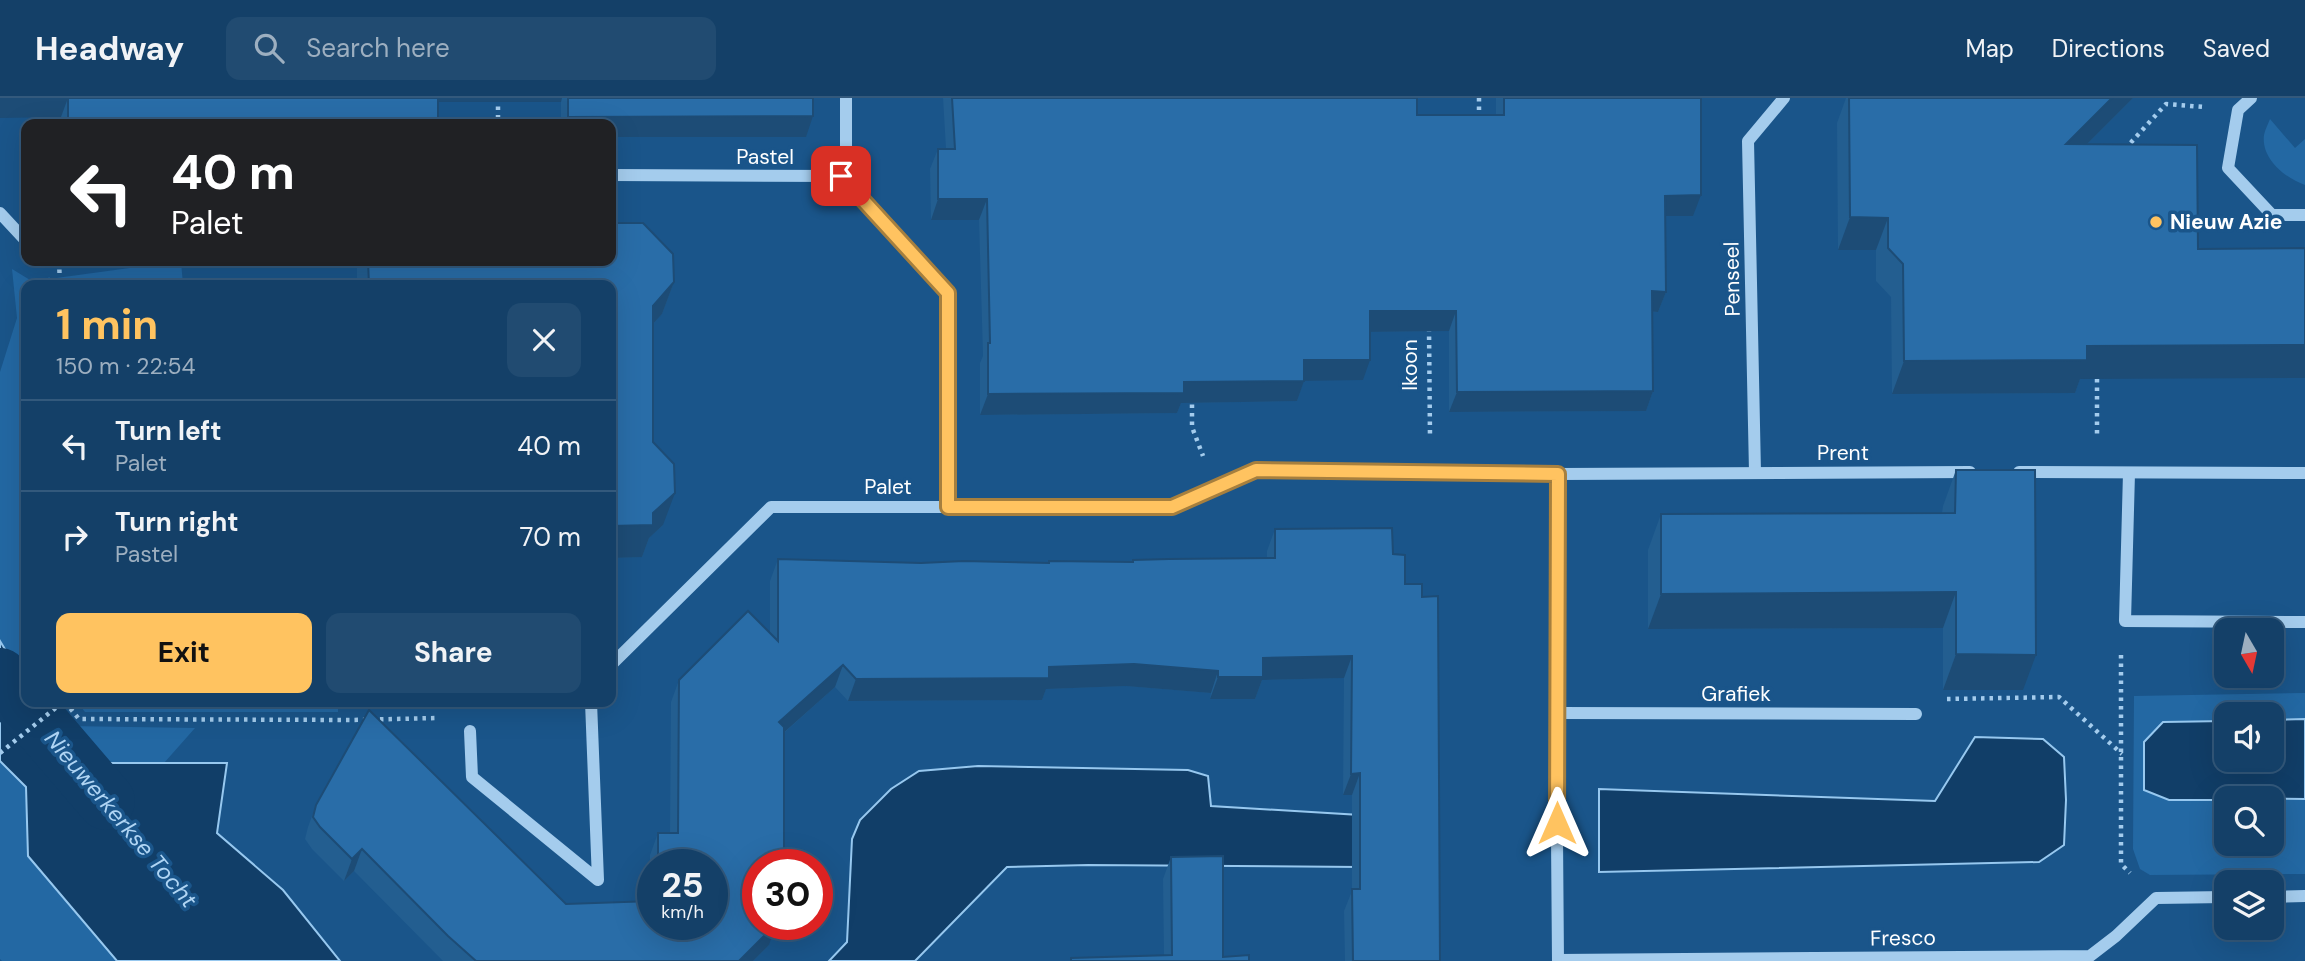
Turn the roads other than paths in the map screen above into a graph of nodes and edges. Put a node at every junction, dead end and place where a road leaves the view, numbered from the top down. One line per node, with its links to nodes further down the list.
1 (846, 98): 5 (street)
2 (1784, 98): 9 (street, Penseel)
3 (2251, 98): 7 (street)
4 (616, 175): 5 (street, Pastel)
5 (841, 176): 15 (street)
6 (0, 213): 8 (street)
7 (2305, 215)
8 (21, 236)
9 (1755, 472): 10 (street, Prent); 14 (street, Prent)
10 (1988, 472)
11 (2002, 472): 12 (street)
12 (2129, 473): 13 (street); 16 (street)
13 (2305, 473)
14 (1558, 474): 15 (street, Palet); 19 (street)
15 (948, 507): 17 (street, Palet)
16 (2305, 622)
17 (616, 659)
18 (591, 707): 21 (street)
19 (1556, 713): 20 (street, Grafiek); 25 (street)
20 (1916, 714)
21 (470, 731)
22 (2305, 896): 24 (street)
23 (2214, 897): 25 (street, Fresco)
24 (2284, 897)
25 (1558, 961)

